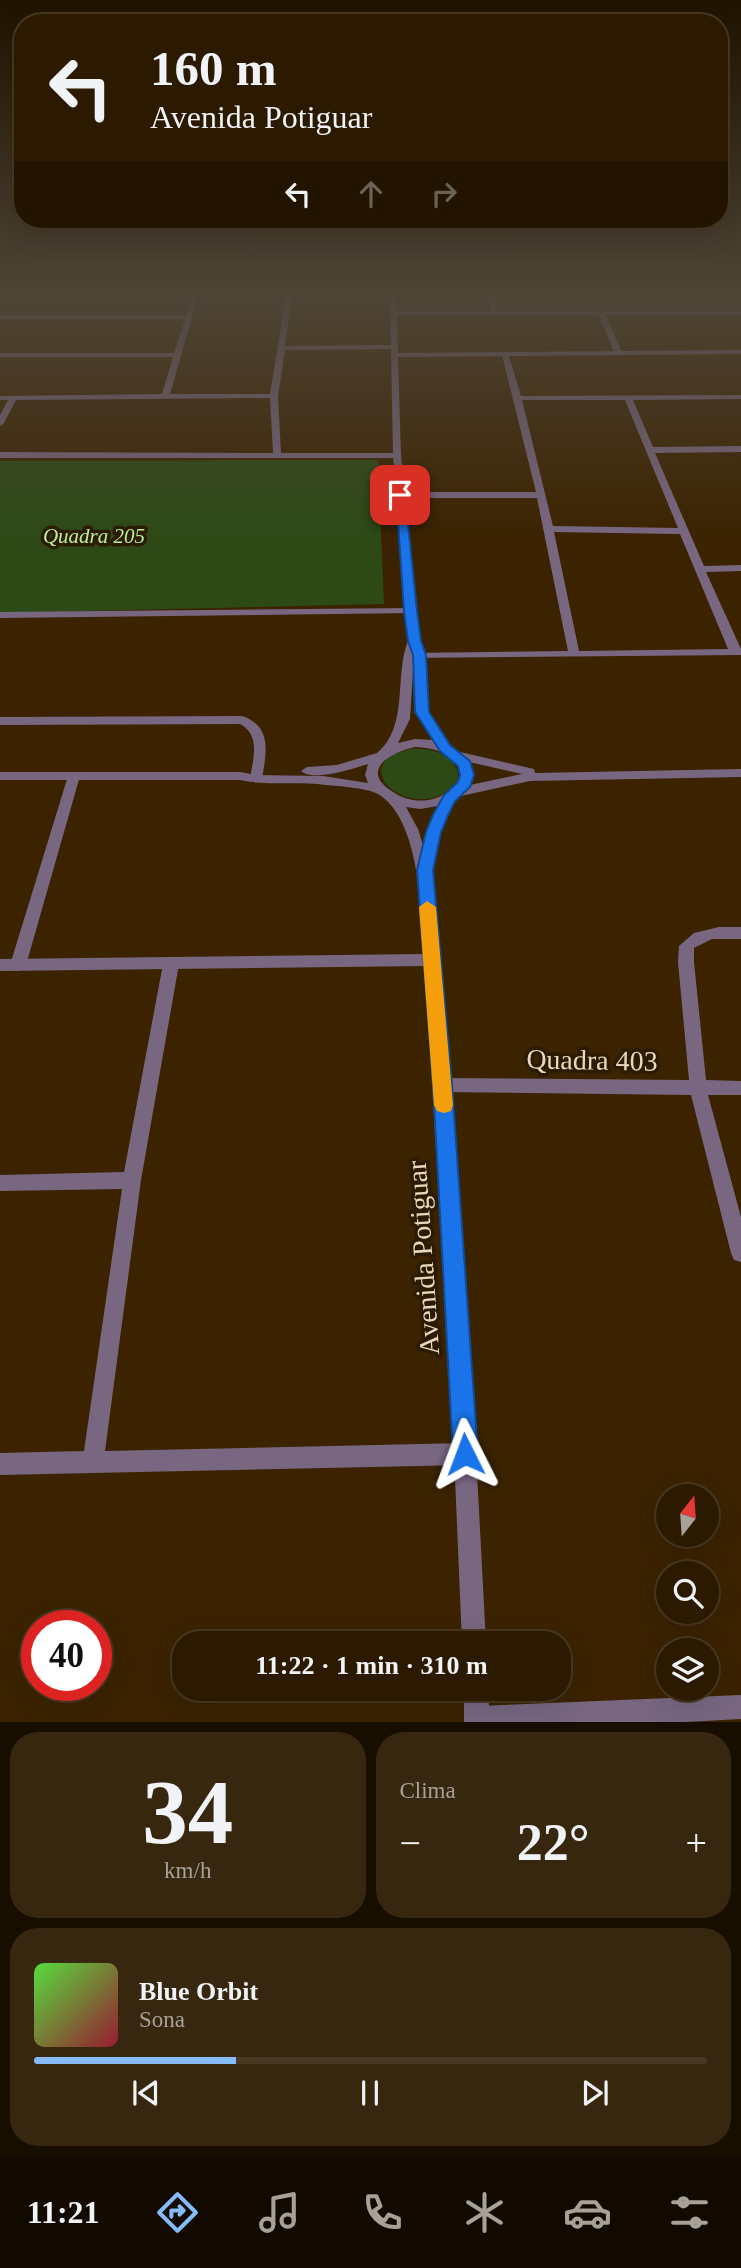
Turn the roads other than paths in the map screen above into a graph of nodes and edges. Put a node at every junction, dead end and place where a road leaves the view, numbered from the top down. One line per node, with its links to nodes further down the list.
1 (171, 376): 6 (street)
2 (277, 376): 5 (street)
3 (396, 376): 17 (street, Avenida Potiguar)
4 (511, 376): 10 (street)
5 (274, 396): 6 (street); 15 (street)
6 (165, 397): 9 (street)
7 (741, 397): 11 (street)
8 (0, 398): 9 (street)
9 (13, 398): 12 (street)
10 (518, 398): 11 (street); 19 (street)
11 (628, 398): 14 (street)
12 (0, 423)
13 (741, 449): 14 (street)
14 (649, 450): 21 (street)
15 (277, 454): 16 (street); 17 (street)
16 (0, 455)
17 (397, 456): 18 (street, Avenida Potiguar)
18 (400, 495): 19 (street); 24 (street, Avenida Potiguar)
19 (540, 495): 20 (street)
20 (550, 529): 21 (street); 27 (street)
21 (685, 531): 23 (street)
22 (741, 568): 23 (street)
23 (702, 569): 26 (street)
24 (411, 611): 25 (street); 28 (street, Avenida Potiguar)
25 (0, 615)
26 (738, 652): 27 (street)
27 (574, 653): 28 (street)
28 (414, 656): 30 (street, Avenida Potiguar); 31 (street, Avenida Potiguar)
29 (0, 721): 36 (street)
30 (451, 751): 31 (street); 33 (street); 38 (street, Avenida Potiguar)
31 (383, 753): 36 (street); 37 (street, Avenida Potiguar)
32 (741, 773): 33 (street)
33 (565, 775): 38 (street)
34 (0, 776): 35 (street)
35 (74, 776): 36 (street); 45 (street)
36 (257, 776): 37 (street)
37 (380, 789): 39 (street, Avenida Potiguar)
38 (454, 795): 39 (street); 40 (street, Avenida Potiguar)
39 (395, 800): 40 (street, Avenida Potiguar)
40 (425, 870): 42 (street, Avenida Potiguar)
41 (741, 933): 47 (street)
42 (431, 960): 43 (street); 46 (street, Avenida Potiguar)
43 (171, 964): 45 (street); 49 (street)
44 (0, 965): 45 (street)
45 (18, 965)
46 (442, 1085): 47 (street, Quadra 403); 52 (street, Avenida Potiguar)
47 (698, 1088): 48 (street, Quadra 403); 51 (street)
48 (741, 1088)
49 (132, 1180): 50 (street); 53 (street)
50 (0, 1183)
51 (741, 1252)
52 (465, 1454): 53 (street); 55 (street, Avenida Potiguar)
53 (93, 1462): 54 (street)
54 (0, 1464)
55 (473, 1631)
56 (476, 1701): 58 (street)
57 (741, 1707): 58 (street)
58 (477, 1721)

